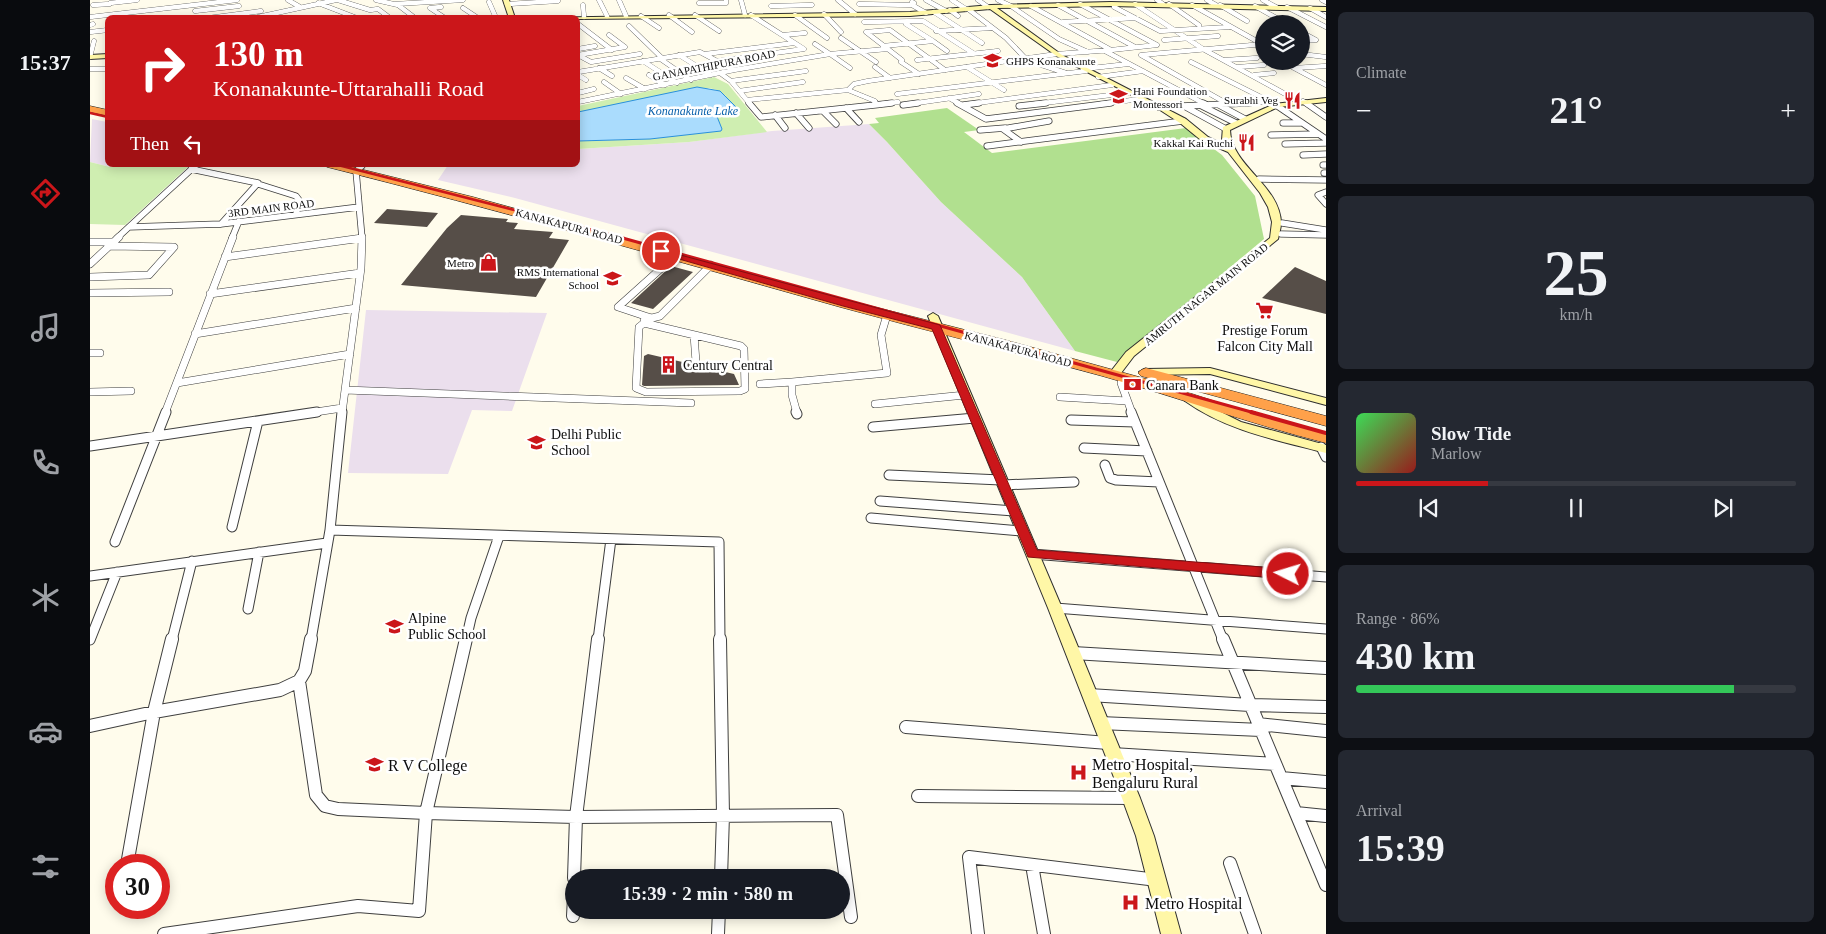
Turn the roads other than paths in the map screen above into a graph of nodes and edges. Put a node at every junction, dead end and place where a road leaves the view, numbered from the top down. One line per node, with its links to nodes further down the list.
1 (138, 0): 35 (street)
2 (237, 0): 41 (street)
3 (288, 0): 56 (street)
4 (314, 0): 33 (street)
5 (337, 0): 33 (street); 84 (street)
6 (376, 0): 36 (street)
7 (463, 0): 36 (street)
8 (599, 0): 97 (street)
9 (619, 0): 98 (street)
10 (726, 0): 31 (street)
11 (741, 0): 93 (street)
12 (783, 0): 52 (street)
13 (809, 0): 43 (street)
14 (838, 0): 76 (street)
15 (909, 0): 44 (street)
16 (926, 0): 68 (street)
17 (952, 0): 64 (street)
18 (978, 0): 57 (street)
19 (998, 0): 53 (street)
20 (1022, 0): 54 (street)
21 (1053, 0): 45 (street)
22 (1113, 0): 38 (street)
23 (1157, 0): 40 (street)
24 (1207, 0): 47 (street)
25 (1263, 0): 59 (street)
26 (1322, 0): 32 (street)
27 (173, 1): 35 (street)
28 (558, 1): 30 (street)
29 (488, 2): 88 (street)
30 (507, 2): 89 (street)
31 (699, 2): 92 (street)
32 (1326, 2)
33 (319, 3): 56 (street); 83 (street)
34 (1080, 3): 38 (street); 45 (street); 107 (street)
35 (110, 4): 48 (street); 66 (street)
36 (395, 4): 85 (street)
37 (859, 4): 44 (street)
38 (1120, 4): 39 (street)
39 (1135, 4): 40 (street); 69 (street)
40 (1166, 4): 46 (street); 114 (street)
41 (192, 5): 60 (street); 71 (street)
42 (583, 5): 104 (street)
43 (812, 5): 52 (street); 75 (street)
44 (912, 5): 74 (street)
45 (1060, 5): 54 (street); 108 (street)
46 (1192, 5): 47 (street); 117 (street)
47 (1218, 5): 55 (street); 109 (street)
48 (93, 6)
49 (239, 6): 71 (street)
50 (444, 6): 86 (street)
51 (771, 6): 52 (street)
52 (786, 6)
53 (1011, 6): 54 (street); 57 (street); 164 (street)
54 (1032, 6): 110 (street)
55 (1255, 6): 59 (street); 95 (street)
56 (300, 7): 82 (street)
57 (990, 7): 64 (street); 169 (street)
58 (1114, 7): 73 (street)
59 (1276, 7): 62 (street)
60 (164, 8): 70 (street); 79 (street)
61 (463, 8): 87 (street)
62 (1287, 8): 63 (street); 118 (street)
63 (1310, 8): 65 (street); 105 (street)
64 (967, 9): 68 (street); 120 (street)
65 (1326, 9)
66 (95, 10)
67 (261, 11): 81 (street)
68 (948, 11): 72 (street); 100 (street)
69 (1148, 11): 73 (street); 101 (street)
70 (137, 12): 77 (street); 78 (street)
71 (195, 12): 80 (street)
72 (934, 12): 74 (street); 121 (street)
73 (1123, 12): 106 (street)
74 (926, 13): 76 (street)
75 (822, 14): 76 (street); 94 (street); 162 (street)
76 (857, 14): 111 (street)
77 (117, 15)
78 (138, 15)
79 (167, 15)
80 (196, 15)
81 (231, 15)
82 (266, 15)
83 (349, 15)
84 (386, 15)
85 (411, 15)
86 (440, 15)
87 (474, 15)
88 (494, 15)
89 (511, 15)
90 (669, 15): 91 (street); 99 (street); 128 (street)
91 (695, 15): 92 (street); 125 (street)
92 (703, 15): 93 (street)
93 (748, 15): 94 (street); 133 (street)
94 (795, 15): 137 (street)
95 (1271, 15)
96 (105, 16): 102 (street)
97 (607, 16): 98 (street); 104 (street)
98 (626, 16): 99 (street)
99 (641, 16): 119 (street)
100 (958, 16)
101 (1157, 16): 106 (street); 124 (street)
102 (90, 17)
103 (580, 17): 104 (street)
104 (584, 17)
105 (1326, 17)
106 (1134, 18): 107 (street); 124 (street)
107 (1108, 20): 108 (street); 131 (street)
108 (1085, 21): 110 (street); 135 (street)
109 (1247, 21)
110 (1062, 22): 141 (street)
111 (866, 24): 112 (street); 123 (street); 126 (street)
112 (892, 24)
113 (906, 24): 129 (street)
114 (1199, 25)
115 (580, 26): 159 (street)
116 (629, 26): 177 (street)
117 (1229, 27): 124 (street); 145 (street)
118 (1326, 27)
119 (659, 28)
120 (992, 28): 121 (street); 154 (street)
121 (960, 29): 126 (street); 168 (street)
122 (105, 30): 127 (street)
123 (872, 30): 150 (street); 153 (street)
124 (1175, 30): 140 (street)
125 (719, 31)
126 (937, 31): 129 (street); 168 (street)
127 (90, 32)
128 (692, 32)
129 (918, 32): 148 (street)
130 (805, 33): 133 (street)
131 (1137, 34): 135 (street); 155 (street)
132 (609, 35): 159 (street)
133 (782, 35): 149 (street)
134 (1218, 36): 140 (street)
135 (1114, 37): 139 (street); 155 (street)
136 (1310, 37): 146 (street)
137 (827, 38)
138 (1098, 38): 141 (street)
139 (1106, 38)
140 (1188, 38): 144 (street); 158 (street)
141 (1090, 39): 161 (street)
142 (94, 40): 175 (street)
143 (808, 40): 167 (street)
144 (1164, 40)
145 (1255, 40)
146 (1310, 40)
147 (801, 41): 149 (street)
148 (933, 41): 150 (street); 160 (street)
149 (794, 42): 166 (street); 184 (street)
150 (906, 44): 153 (street); 178 (street)
151 (1255, 45): 158 (street)
152 (595, 46): 157 (street)
153 (885, 47): 162 (street); 207 (street)
154 (1015, 47): 156 (street); 180 (street)
155 (1136, 47): 161 (street)
156 (1007, 48)
157 (580, 49)
158 (1203, 49): 182 (street); 251 (street)
159 (612, 50): 170 (street)
160 (947, 50)
161 (1111, 50): 163 (street)
162 (860, 51): 167 (street); 216 (street)
163 (1105, 51): 164 (street); 187 (street)
164 (1089, 52): 169 (street)
165 (640, 54): 174 (street)
166 (705, 54): 171 (street); 184 (street)
167 (830, 54): 195 (street); 198 (street, GANAPATHIPURA ROAD)
168 (974, 54): 178 (street)
169 (1057, 54): 180 (street); 200 (street)
170 (580, 55)
171 (680, 55): 177 (street); 212 (street)
172 (1310, 55): 176 (street)
173 (105, 56): 175 (street)
174 (580, 56)
175 (90, 57)
176 (1326, 57)
177 (660, 58): 183 (street); 219 (street)
178 (928, 58): 181 (street); 199 (street)
179 (1255, 58): 182 (street)
180 (1024, 59): 190 (street); 206 (street)
181 (917, 60)
182 (1225, 60): 191 (street)
183 (642, 61): 186 (street); 224 (street)
184 (716, 61): 198 (street)
185 (1191, 62): 252 (street)
186 (622, 64): 193 (street); 194 (street)
187 (1128, 64): 200 (street); 203 (street)
188 (1255, 66): 191 (street)
189 (1326, 66): 192 (street)
190 (967, 67): 199 (street); 221 (street)
191 (1238, 67): 213 (street)
192 (1310, 67)
193 (599, 68): 204 (street); 211 (street)
194 (628, 68)
195 (850, 68)
196 (90, 69): 197 (street)
197 (105, 69)
198 (734, 70): 205 (street, GANAPATHIPURA ROAD)
199 (945, 70): 207 (street)
200 (1084, 70): 206 (street); 214 (street)
201 (1297, 70): 228 (street)
202 (806, 71): 220 (street)
203 (1143, 71): 214 (street); 257 (street)
204 (580, 73)
205 (720, 73): 212 (street, GANAPATHIPURA ROAD); 220 (street)
206 (1066, 73): 217 (street)
207 (919, 74): 216 (street)
208 (1274, 74): 213 (street)
209 (649, 75): 226 (street)
210 (580, 76): 218 (street)
211 (612, 76)
212 (712, 76): 219 (street, GANAPATHIPURA ROAD)
213 (1254, 76): 246 (street)
214 (1098, 77): 225 (street)
215 (626, 78): 230 (street)
216 (890, 78): 231 (street)
217 (1007, 79): 221 (street); 227 (street)
218 (586, 80)
219 (691, 80): 224 (street, GANAPATHIPURA ROAD)
220 (731, 81): 233 (street)
221 (991, 81): 232 (street); 238 (street)
222 (604, 82): 237 (street)
223 (803, 82): 233 (street)
224 (677, 83): 226 (street, GANAPATHIPURA ROAD)
225 (1112, 84): 235 (street); 240 (street)
226 (665, 85): 230 (street, GANAPATHIPURA ROAD)
227 (1018, 85)
228 (1326, 85)
229 (594, 89): 234 (street)
230 (645, 89): 237 (street, GANAPATHIPURA ROAD)
231 (848, 90): 244 (street); 253 (street)
232 (1004, 90)
233 (739, 91): 244 (street)
234 (580, 92)
235 (1128, 93): 242 (street); 249 (street)
236 (580, 94): 243 (street)
237 (621, 94): 243 (street, GANAPATHIPURA ROAD)
238 (897, 94)
239 (979, 94): 241 (street)
240 (1044, 94): 249 (street); 255 (street)
241 (949, 98): 254 (street); 255 (street)
242 (1140, 99): 260 (street); 262 (street)
243 (590, 100): 247 (street, GANAPATHIPURA ROAD)
244 (748, 100): 267 (street)
245 (1326, 100): 246 (street)
246 (1301, 101): 252 (street); 270 (street)
247 (580, 102)
248 (898, 102): 253 (street)
249 (1057, 102): 258 (street); 262 (street)
250 (1217, 104): 251 (street); 257 (street); 271 (street)
251 (1227, 104): 252 (street)
252 (1276, 104): 271 (street); 277 (street); 290 (street)
253 (875, 105): 261 (street)
254 (903, 105)
255 (963, 105): 262 (street)
256 (1200, 105): 257 (street); 259 (street); 275 (street)
257 (1207, 105)
258 (1019, 106)
259 (1184, 106): 260 (street); 282 (street)
260 (1159, 107): 273 (street)
261 (846, 108): 264 (street); 274 (street)
262 (1069, 108)
263 (90, 110): 265 (highway)
264 (823, 111): 266 (street); 278 (street)
265 (105, 112)
266 (796, 113): 267 (street); 280 (street)
267 (774, 115): 279 (street)
268 (90, 116): 269 (highway)
269 (105, 118)
270 (1326, 118)
271 (1245, 119): 275 (street)
272 (1049, 121): 281 (street)
273 (1183, 121): 287 (street); 290 (street)
274 (859, 122)
275 (1236, 123): 282 (street)
276 (1283, 123): 277 (street)
277 (1302, 123): 284 (street)
278 (836, 124)
279 (785, 128)
280 (809, 128)
281 (1005, 128): 283 (street); 287 (street)
282 (1226, 129): 290 (street, AMRUTH NAGAR MAIN ROAD)
283 (980, 130)
284 (1318, 134): 285 (street); 286 (street)
285 (1272, 135)
286 (1326, 141): 288 (street)
287 (1021, 142): 289 (street)
288 (1285, 144)
289 (987, 146)
290 (1233, 151): 296 (street, AMRUTH NAGAR MAIN ROAD); 331 (street, AMRUTH NAGAR MAIN ROAD)
291 (1326, 154): 292 (street)
292 (1303, 155)
293 (194, 167): 297 (street, 3RD MAIN ROAD); 305 (street)
294 (359, 167): 300 (street); 312 (highway, KANAKAPURA ROAD); 324 (highway, KANAKAPURA ROAD)
295 (1326, 176): 296 (street)
296 (1259, 179): 304 (street, AMRUTH NAGAR MAIN ROAD)
297 (258, 184): 301 (street); 303 (street, 3RD MAIN ROAD)
298 (1326, 192): 299 (street)
299 (1326, 204)
300 (359, 207): 301 (street, 3RD MAIN ROAD); 309 (street)
301 (296, 214): 302 (street, 3RD MAIN ROAD)
302 (239, 221): 303 (street, 3RD MAIN ROAD); 313 (street)
303 (221, 224): 305 (street)
304 (1282, 224): 306 (street); 307 (street, AMRUTH NAGAR MAIN ROAD)
305 (129, 227): 311 (street)
306 (1326, 230)
307 (1281, 234): 308 (street); 331 (street, AMRUTH NAGAR MAIN ROAD)
308 (1326, 235)
309 (362, 238): 313 (street); 316 (street)
310 (90, 242): 311 (street)
311 (111, 244): 314 (street); 317 (street)
312 (676, 255): 315 (highway, KANAKAPURA ROAD); 323 (street)
313 (225, 257): 320 (street)
314 (90, 264)
315 (711, 265): 322 (highway, KANAKAPURA ROAD); 323 (street)
316 (360, 273): 320 (street); 321 (street)
317 (90, 278)
318 (169, 292): 319 (street)
319 (90, 293)
320 (210, 294): 325 (street)
321 (356, 308): 325 (street); 329 (street)
322 (887, 315): 324 (highway, KANAKAPURA ROAD); 333 (street)
323 (644, 320): 326 (street); 326 (street)
324 (935, 321): 331 (highway, KANAKAPURA ROAD); 339 (street)
325 (195, 334): 334 (street)
326 (694, 334): 330 (street)
327 (90, 353): 328 (street)
328 (100, 353)
329 (350, 354): 334 (street); 336 (street)
330 (696, 362)
331 (1121, 372): 332 (highway, KANAKAPURA ROAD); 341 (street); 356 (highway, KANAKAPURA ROAD)
332 (1144, 372): 342 (street); 350 (highway, KANAKAPURA ROAD)
333 (792, 382): 335 (street); 346 (street)
334 (178, 383): 353 (street)
335 (760, 384)
336 (345, 390): 343 (street); 345 (street)
337 (131, 391): 338 (street)
338 (90, 392)
339 (964, 395): 344 (street); 347 (street)
340 (1060, 398): 341 (street)
341 (1127, 401): 351 (street)
342 (1326, 402)
343 (691, 403)
344 (875, 404)
345 (342, 408): 349 (street); 367 (street)
346 (797, 414)
347 (975, 418): 352 (street); 360 (street)
348 (1071, 420): 351 (street)
349 (258, 421): 353 (street); 366 (street)
350 (1326, 421)
351 (1136, 422): 357 (street)
352 (873, 427)
353 (158, 437): 354 (street); 371 (street)
354 (90, 446)
355 (1084, 448): 357 (street)
356 (1325, 448)
357 (1147, 451): 362 (street)
358 (1104, 465): 362 (street)
359 (889, 475): 360 (street)
360 (1002, 482): 361 (street); 364 (street)
361 (1074, 482)
362 (1159, 482): 376 (street)
363 (880, 502): 364 (street)
364 (1014, 511): 368 (street)
365 (871, 518): 368 (street)
366 (232, 527)
367 (330, 530): 369 (street); 372 (street)
368 (1022, 531): 374 (street)
369 (499, 536): 370 (street); 404 (street)
370 (612, 539): 406 (street); 408 (street)
371 (115, 542)
372 (328, 543): 373 (street); 388 (street)
373 (259, 552): 375 (street); 381 (street)
374 (1032, 554): 376 (street); 380 (street)
375 (192, 562): 377 (street); 392 (street)
376 (1192, 566): 379 (street); 382 (street)
377 (117, 572): 378 (street); 384 (street)
378 (90, 576)
379 (1326, 577)
380 (1055, 608): 382 (street); 385 (street)
381 (248, 609)
382 (1214, 620): 383 (street); 386 (street)
383 (1326, 629)
384 (90, 640)
385 (1073, 653): 386 (street); 389 (street)
386 (1232, 661): 387 (street); 390 (street)
387 (1326, 668)
388 (298, 681): 392 (street); 404 (street)
389 (1089, 695): 390 (street); 393 (street)
390 (1250, 705): 391 (street); 396 (street)
391 (1326, 706)
392 (154, 712): 394 (street); 409 (street)
393 (1100, 723): 396 (street); 398 (street)
394 (90, 726)
395 (906, 727): 398 (street)
396 (1260, 727): 397 (street); 399 (street)
397 (1326, 731)
398 (1110, 749): 399 (street); 403 (street)
399 (1275, 764): 400 (street)
400 (1281, 778): 401 (street); 405 (street)
401 (1326, 782)
402 (918, 796): 403 (street)
403 (1131, 798): 414 (street)
404 (426, 813): 408 (street); 418 (street)
405 (1296, 813): 407 (street); 415 (street)
406 (724, 815): 408 (street); 413 (street); 416 (street)
407 (1326, 816)
408 (576, 817): 412 (street)
409 (129, 854)
410 (1230, 864): 424 (street)
411 (1032, 865): 414 (street); 421 (street); 422 (street)
412 (574, 869)
413 (721, 869)
414 (1157, 880): 423 (street)
415 (1326, 885)
416 (851, 917)
417 (719, 919): 420 (street)
418 (182, 932): 419 (street)
419 (164, 934)
420 (718, 934)
421 (978, 934)
422 (1044, 934)
423 (1171, 934)
424 (1256, 934)

